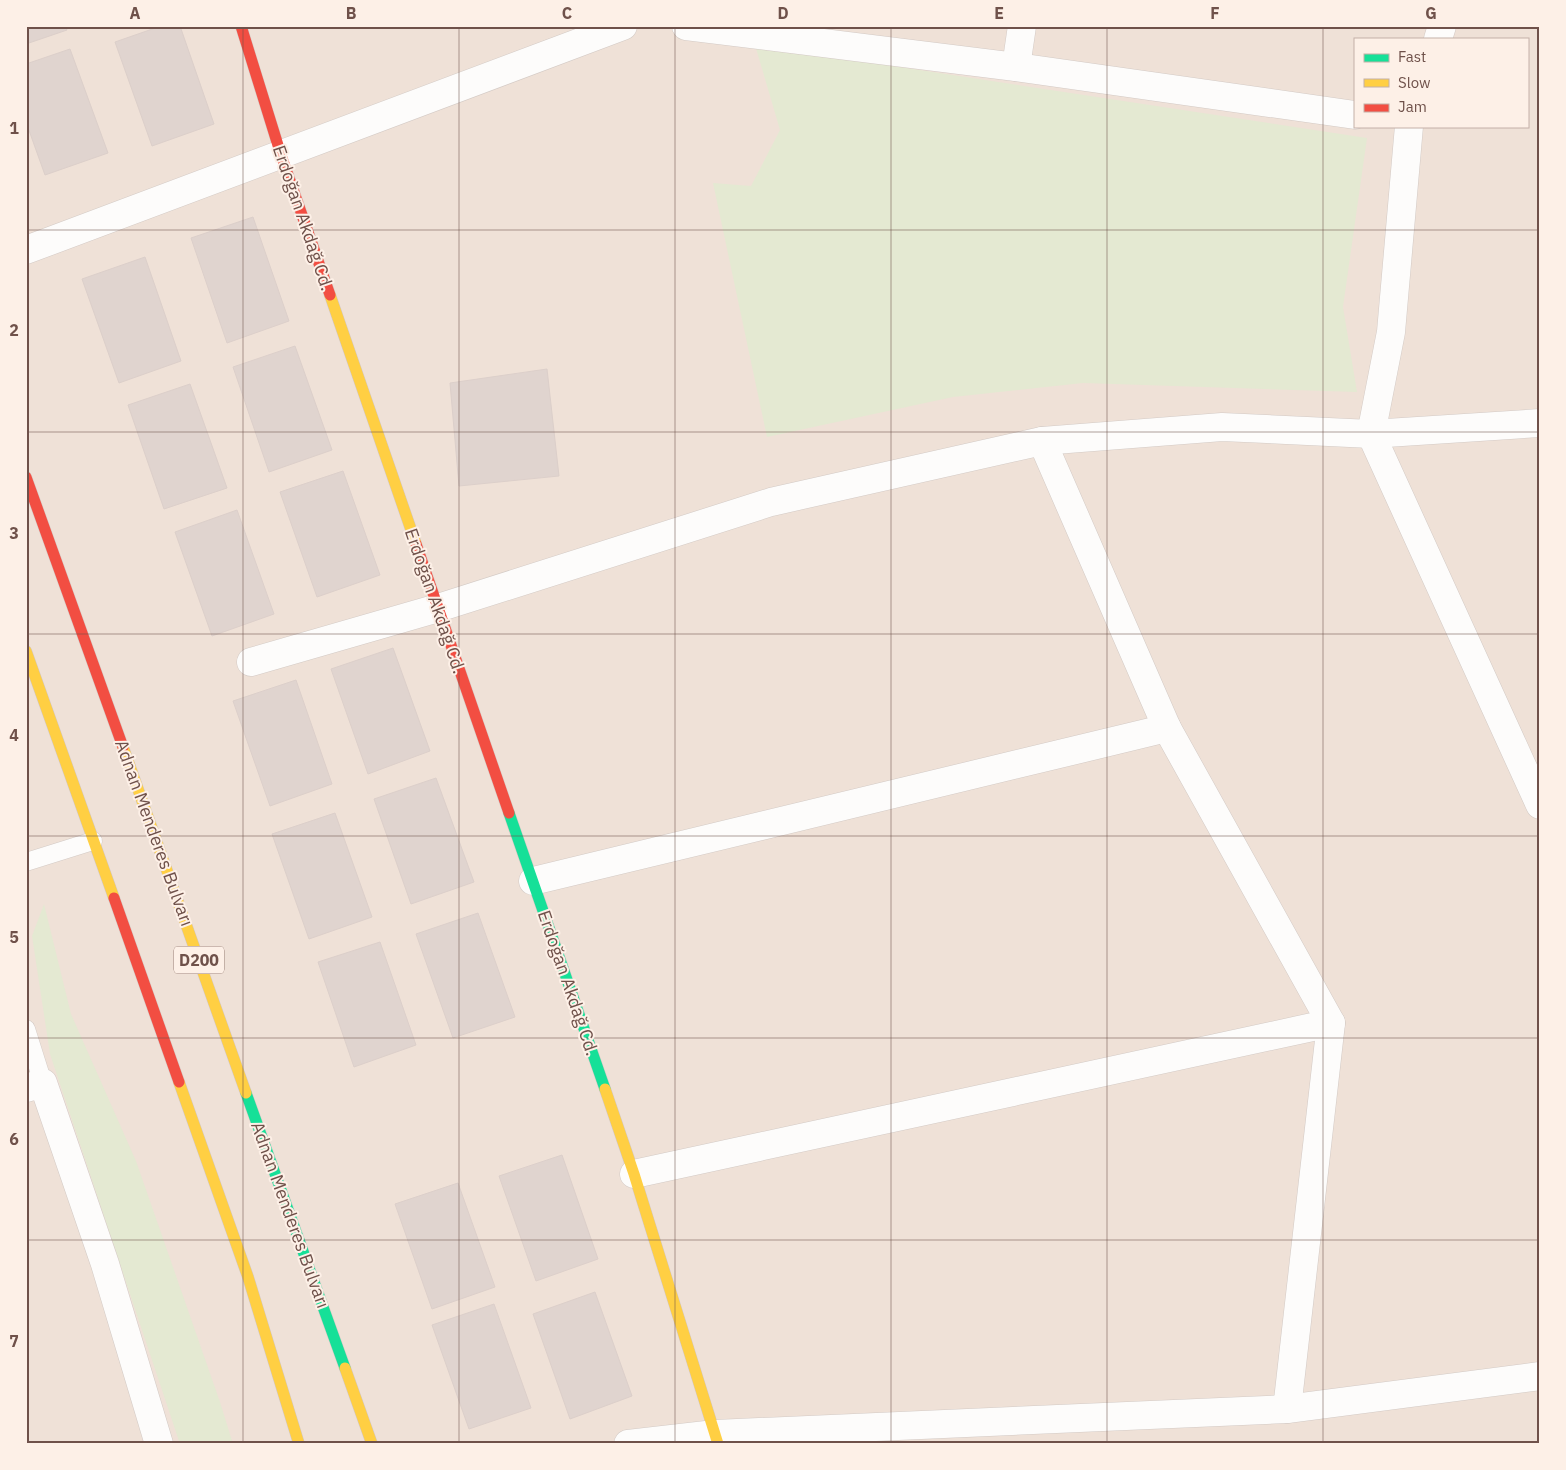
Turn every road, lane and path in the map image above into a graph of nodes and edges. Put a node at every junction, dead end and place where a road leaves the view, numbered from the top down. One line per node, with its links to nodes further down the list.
1 (241, 26): 10 (main road, Erdoğan Akdağ Cd.)
2 (622, 26): 10 (street)
3 (686, 26): 7 (street)
4 (1022, 26): 7 (street)
5 (1442, 26): 6 (street)
6 (1438, 38)
7 (1016, 67): 8 (street)
8 (1354, 115)
9 (1409, 128): 13 (street)
10 (281, 155): 11 (street); 16 (main road, Erdoğan Akdağ Cd.)
11 (28, 244)
12 (1540, 423): 13 (street)
13 (1371, 434): 14 (street); 20 (street)
14 (1042, 441): 16 (street); 19 (street)
15 (26, 477): 33 (main road, Adnan Menderes Bulvarı / D200)
16 (438, 608): 18 (street); 23 (main road, Erdoğan Akdağ Cd.)
17 (26, 652): 21 (main road)
18 (251, 662)
19 (1167, 728): 23 (street); 24 (street)
20 (1540, 805)
21 (93, 841): 22 (lane); 32 (main road)
22 (26, 862)
23 (532, 881): 27 (main road, Erdoğan Akdağ Cd.)
24 (1331, 1023): 27 (street); 29 (street)
25 (26, 1029): 26 (lane)
26 (34, 1085): 31 (street)
27 (634, 1174): 30 (main road, Erdoğan Akdağ Cd.)
28 (1540, 1376): 29 (street)
29 (1287, 1409): 30 (street)
30 (716, 1439): 34 (street)
31 (159, 1444)
32 (299, 1444)
33 (372, 1444)
34 (628, 1444)

